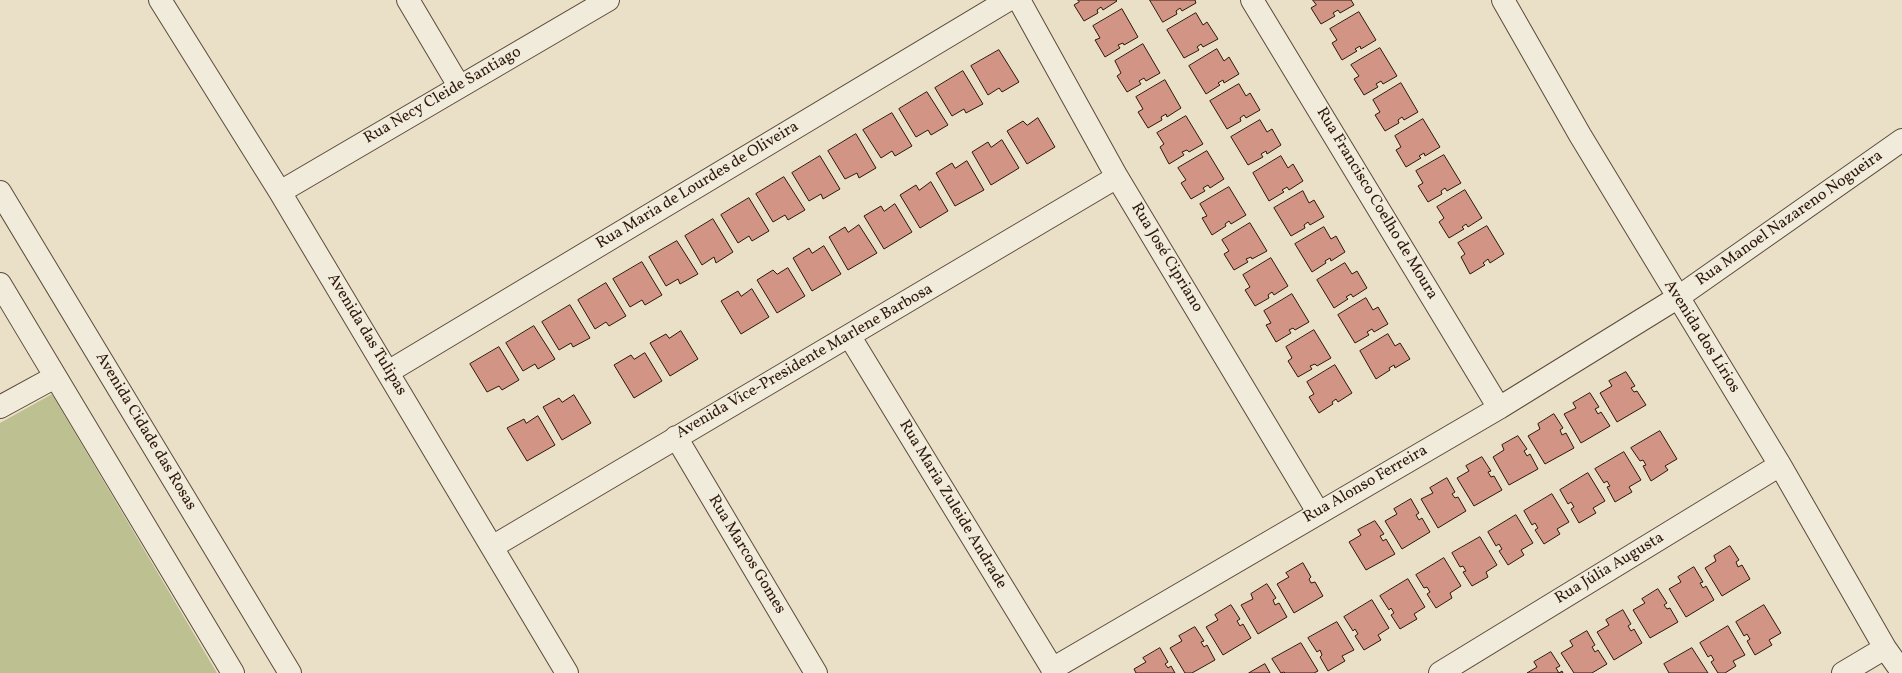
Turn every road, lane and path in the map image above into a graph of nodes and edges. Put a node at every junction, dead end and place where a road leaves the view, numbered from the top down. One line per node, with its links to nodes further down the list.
1 (160, 0): 12 (street, Avenida das Tulipas)
2 (408, 0): 8 (street)
3 (608, 0): 8 (street, Rua Necy Cleide Santiago)
4 (1008, 0): 16 (street, Rua Maria de Lourdes de Oliveira)
5 (1019, 0): 10 (street, Rua José Cipriano)
6 (1252, 0): 19 (street, Rua Francisco Coelho de Moura)
7 (1503, 0): 14 (street, Avenida dos Lírios)
8 (459, 86): 12 (street, Rua Necy Cleide Santiago)
9 (1902, 140): 14 (street, Rua Manoel Nazareno Nogueira)
10 (1117, 177): 15 (street, Avenida Vice-Presidente Marlene Barbosa); 22 (street, Rua José Cipriano)
11 (0, 192): 28 (street, Avenida Cidade das Rosas)
12 (280, 192): 16 (street, Avenida das Tulipas)
13 (0, 284): 17 (street)
14 (1677, 298): 19 (street, Rua Alonso Ferreira); 21 (street, Avenida dos Lírios)
15 (850, 337): 20 (street, Avenida Vice-Presidente Marlene Barbosa); 25 (street, Rua Maria Zuleide Andrade)
16 (388, 372): 23 (street, Avenida das Tulipas)
17 (55, 377): 18 (street); 27 (street)
18 (0, 407)
19 (1499, 408): 22 (street, Rua Alonso Ferreira)
20 (676, 437): 23 (street, Avenida Vice-Presidente Marlene Barbosa); 30 (street, Rua Marcos Gomes)
21 (1780, 465): 24 (street, Avenida dos Lírios); 31 (street, Rua Júlia Augusta)
22 (1318, 512): 25 (street, Rua Alonso Ferreira)
23 (492, 547): 29 (street, Avenida das Tulipas)
24 (1885, 648): 26 (street, Avenida dos Lírios); 32 (street)
25 (1053, 671)
26 (1902, 672)
27 (233, 673)
28 (290, 673)
29 (566, 673)
30 (816, 673)
31 (1440, 673)
32 (1843, 673)

